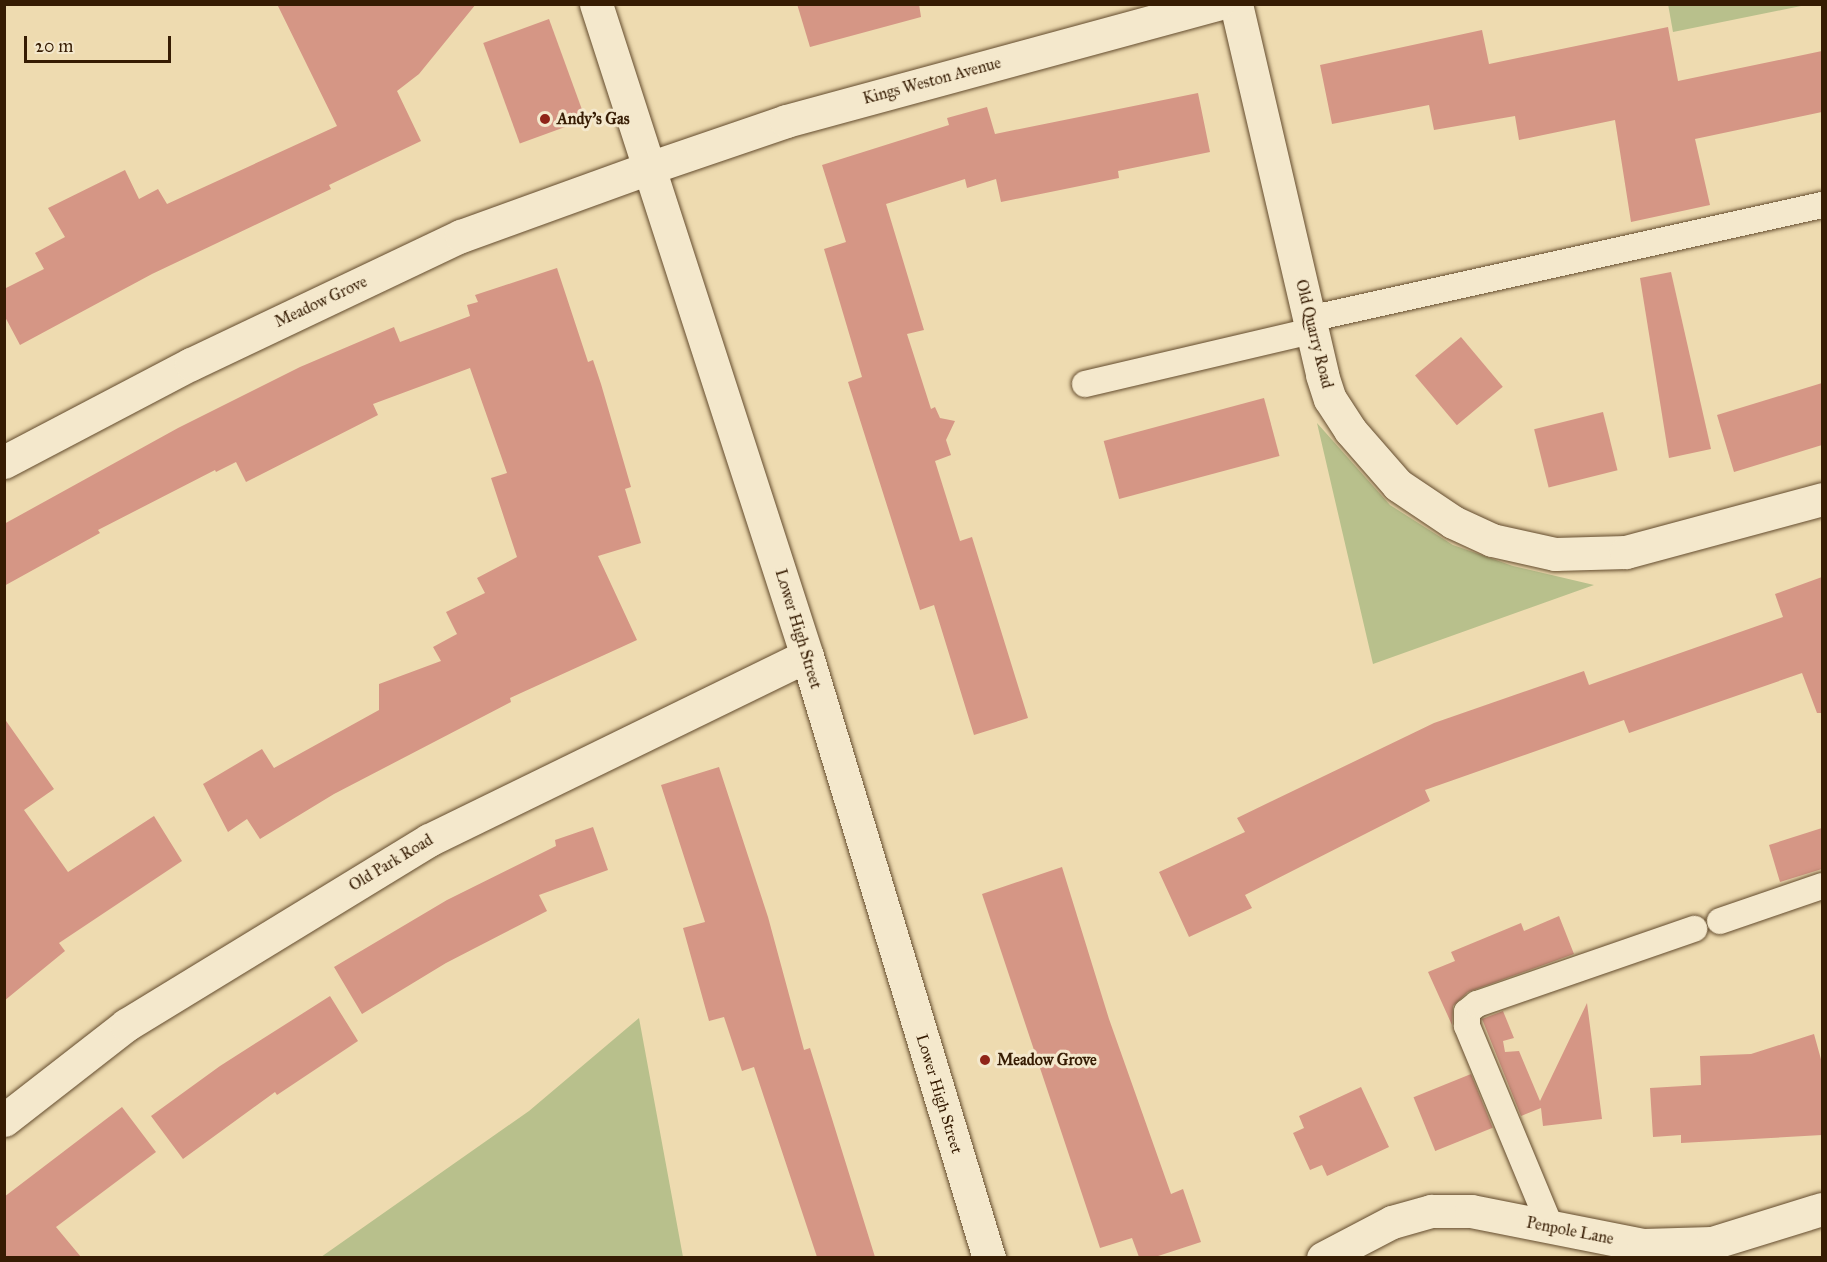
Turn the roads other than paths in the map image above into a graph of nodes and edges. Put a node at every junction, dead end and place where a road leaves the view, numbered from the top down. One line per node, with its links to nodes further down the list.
1 (596, 4): 4 (street, Lower High Street)
2 (1217, 4): 4 (street, Kings Weston Avenue)
3 (1236, 4): 6 (street, Old Quarry Road)
4 (649, 168): 8 (street, Meadow Grove); 10 (street, Lower High Street)
5 (1822, 205): 6 (lane)
6 (1310, 325): 7 (lane); 9 (street, Old Quarry Road)
7 (1085, 384)
8 (4, 462)
9 (1822, 499)
10 (807, 656): 14 (street, Old Park Road); 17 (street, Lower High Street)
11 (1822, 886): 12 (lane)
12 (1720, 921)
13 (1694, 929): 16 (lane)
14 (4, 1120)
15 (1822, 1209): 16 (street, Penpole Lane)
16 (1562, 1239): 18 (street, Penpole Lane)
17 (989, 1257)
18 (1323, 1257)

